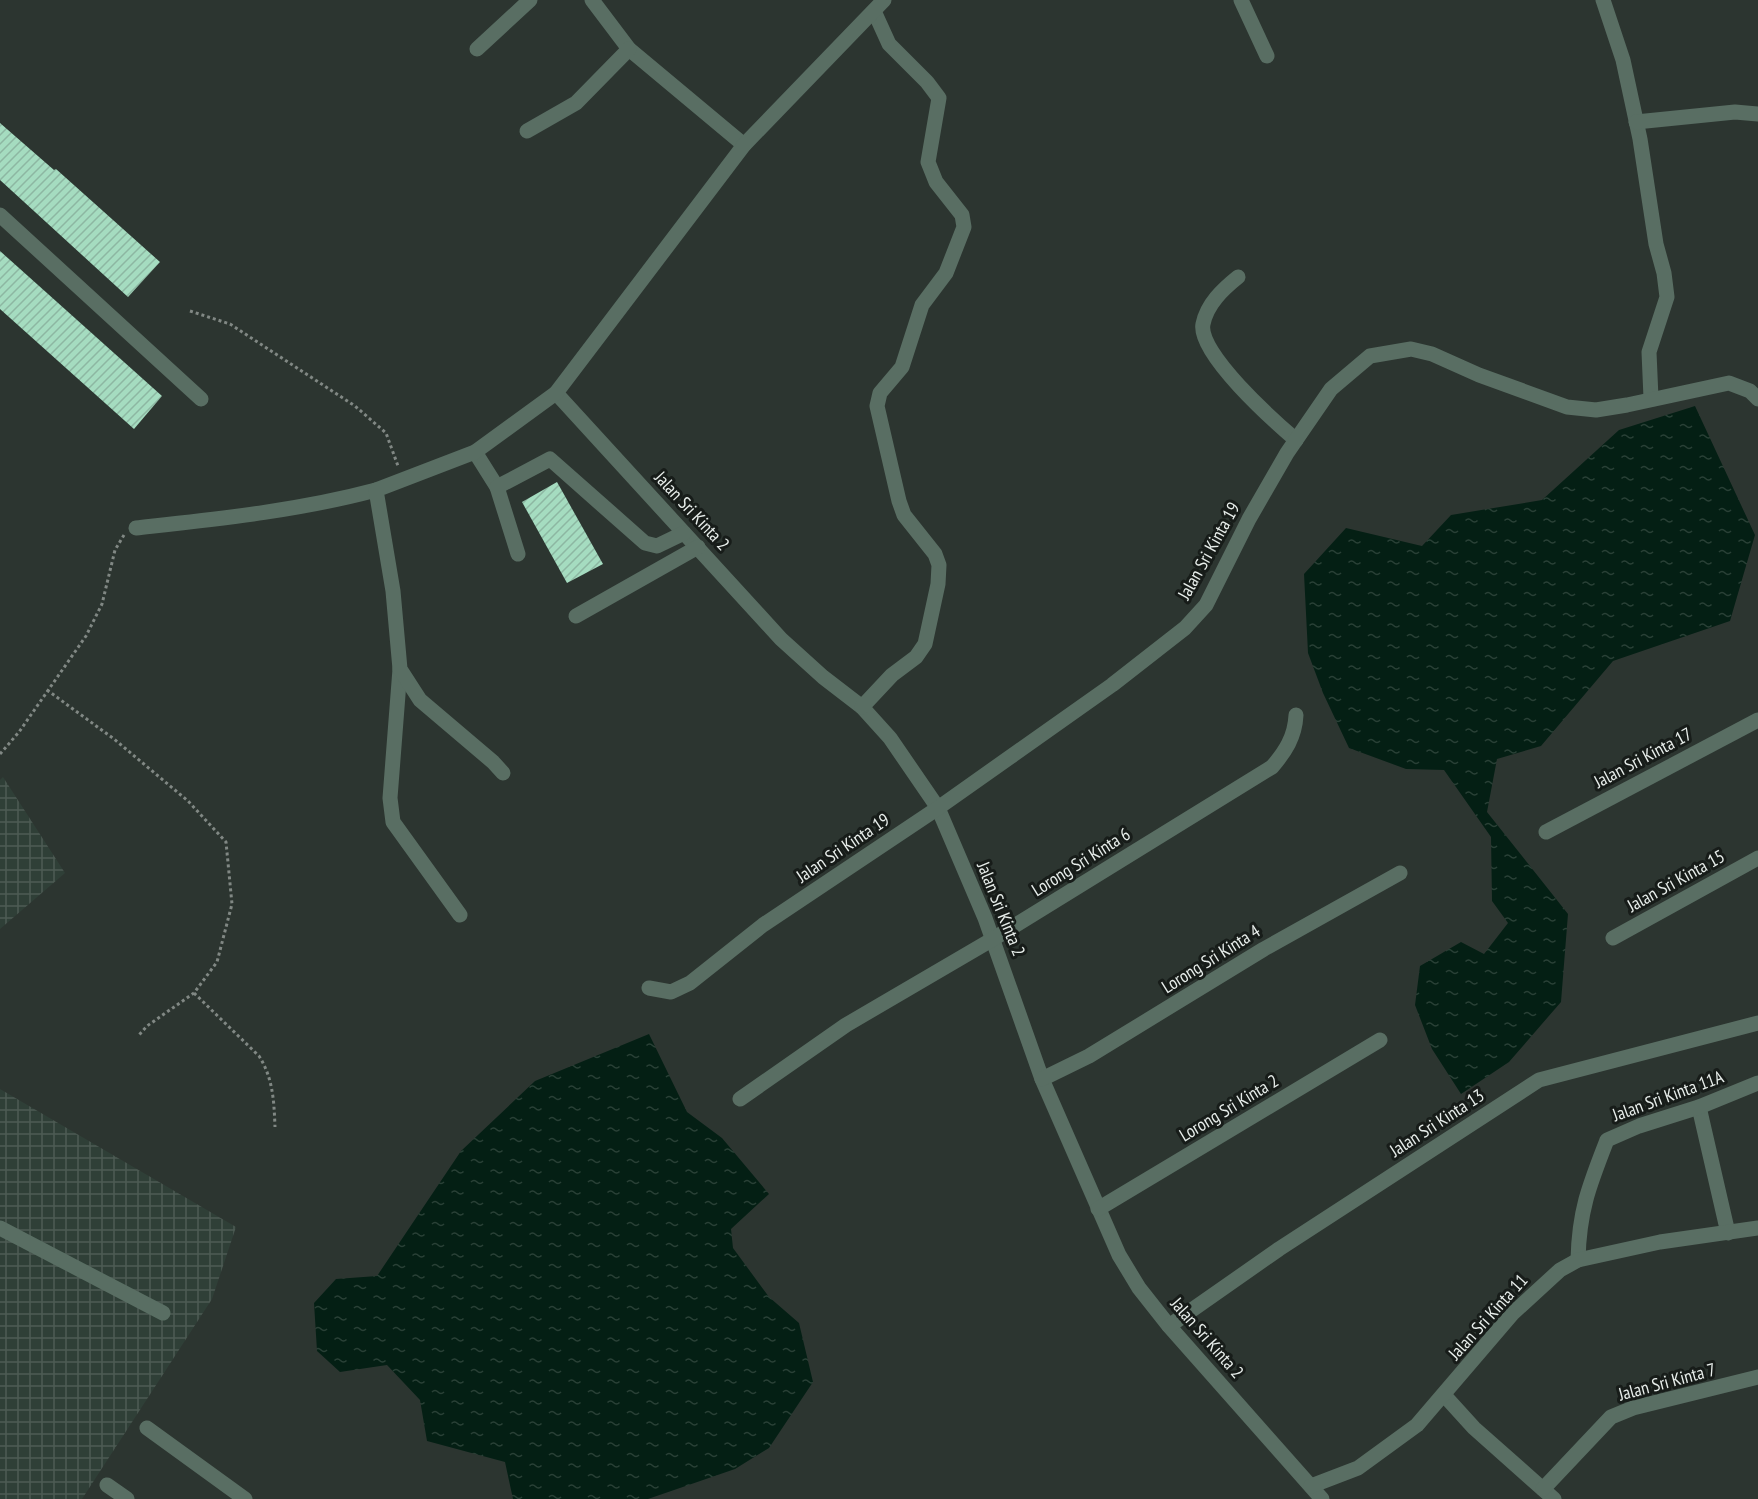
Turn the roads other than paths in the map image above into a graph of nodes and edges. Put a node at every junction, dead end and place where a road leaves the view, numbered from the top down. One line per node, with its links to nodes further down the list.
1 (530, 0): 6 (street)
2 (592, 0): 7 (street)
3 (1241, 0): 8 (street)
4 (1603, 0): 10 (street)
5 (879, 5): 12 (street); 29 (street)
6 (477, 49)
7 (629, 49): 11 (street); 12 (street)
8 (1267, 56)
9 (1758, 114): 10 (street)
10 (1636, 122): 16 (street)
11 (527, 131)
12 (744, 146): 15 (street)
13 (0, 215): 17 (street)
14 (1238, 277): 19 (street)
15 (556, 393): 20 (street); 24 (street, Jalan Sri Kinta 2)
16 (1651, 398): 18 (street, Jalan Sri Kinta 19); 19 (street, Jalan Sri Kinta 19)
17 (201, 399)
18 (1758, 399)
19 (1296, 440): 33 (street, Jalan Sri Kinta 19)
20 (475, 452): 21 (street); 22 (street)
21 (497, 488): 24 (street); 26 (street)
22 (376, 490): 23 (street); 28 (street)
23 (135, 528)
24 (684, 533): 25 (street, Jalan Sri Kinta 2)
25 (698, 546): 27 (street); 29 (street, Jalan Sri Kinta 2)
26 (518, 555)
27 (576, 616)
28 (400, 669): 32 (street); 37 (street)
29 (862, 707): 33 (street, Jalan Sri Kinta 2)
30 (1296, 716): 39 (street, Lorong Sri Kinta 6)
31 (1758, 720): 34 (street, Jalan Sri Kinta 17)
32 (503, 773)
33 (938, 808): 39 (street, Jalan Sri Kinta 2); 40 (street, Jalan Sri Kinta 19)
34 (1546, 831)
35 (1758, 858): 38 (street, Jalan Sri Kinta 15)
36 (1401, 873): 43 (street, Lorong Sri Kinta 4)
37 (460, 915)
38 (1613, 938)
39 (993, 939): 43 (street, Jalan Sri Kinta 2); 45 (street, Lorong Sri Kinta 6)
40 (650, 988)
41 (1758, 1023): 53 (street, Jalan Sri Kinta 13)
42 (1380, 1040): 47 (street, Lorong Sri Kinta 2)
43 (1042, 1079): 47 (street, Jalan Sri Kinta 2)
44 (1758, 1083): 46 (street, Jalan Sri Kinta 11A)
45 (740, 1099)
46 (1700, 1107): 50 (street); 51 (street, Jalan Sri Kinta 11A)
47 (1098, 1209): 53 (street, Jalan Sri Kinta 2)
48 (0, 1228): 52 (street)
49 (1758, 1228): 50 (street, Jalan Sri Kinta 11)
50 (1728, 1233): 51 (street, Jalan Sri Kinta 11)
51 (1578, 1260): 55 (street, Jalan Sri Kinta 11)
52 (163, 1313)
53 (1169, 1326): 58 (street, Jalan Sri Kinta 2)
54 (1758, 1377): 59 (street, Jalan Sri Kinta 7)
55 (1444, 1395): 58 (street, Jalan Sri Kinta 11); 59 (street)
56 (147, 1428): 61 (street)
57 (107, 1485): 60 (street)
58 (1311, 1486): 62 (street, Jalan Sri Kinta 2)
59 (1549, 1494)
60 (127, 1499)
61 (245, 1499)
62 (1322, 1499)

